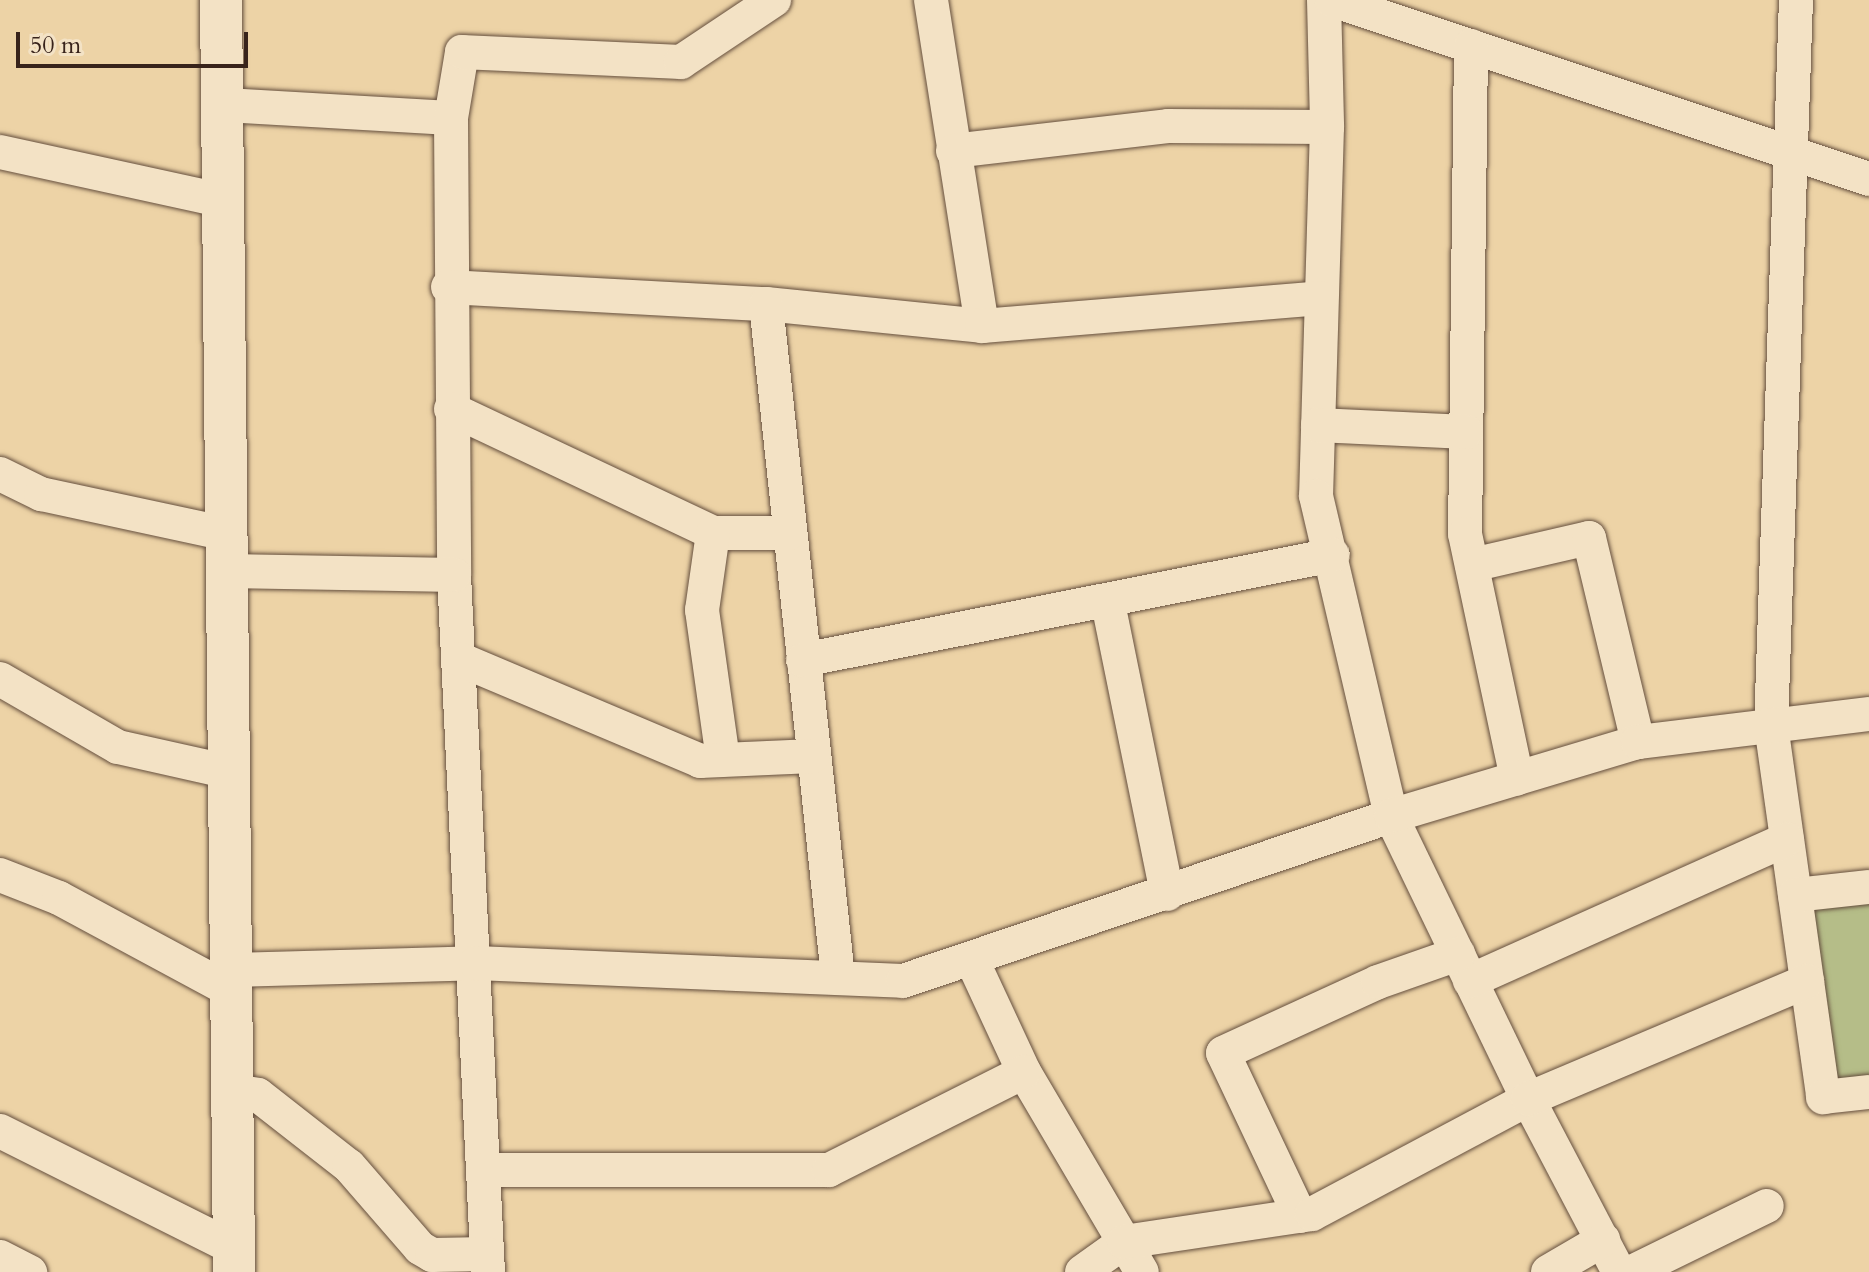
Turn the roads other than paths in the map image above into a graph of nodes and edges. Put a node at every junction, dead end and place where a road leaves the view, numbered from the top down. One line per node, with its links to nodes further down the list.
1 (221, 0): 8 (street)
2 (774, 0): 9 (street)
3 (931, 0): 11 (street)
4 (1324, 0): 10 (street)
5 (1332, 0): 7 (street)
6 (1796, 0): 13 (street)
7 (1471, 46): 13 (street); 22 (street)
8 (225, 105): 9 (street); 15 (street)
9 (451, 118): 16 (street)
10 (1327, 127): 11 (street); 17 (street)
11 (953, 151): 19 (street)
12 (0, 152): 15 (street)
13 (1792, 153): 14 (street); 35 (street)
14 (1869, 179)
15 (225, 201): 26 (street)
16 (448, 287): 18 (street); 20 (street)
17 (1321, 298): 19 (street); 21 (street)
18 (766, 304): 19 (street); 25 (street)
19 (982, 326)
20 (451, 409): 24 (street); 29 (street)
21 (1318, 425): 22 (street); 27 (street)
22 (1466, 432): 28 (street)
23 (0, 474): 26 (street)
24 (713, 533): 25 (street); 38 (street)
25 (789, 533): 32 (street)
26 (229, 553): 29 (street); 39 (street)
27 (1333, 555): 30 (street); 41 (street)
28 (1472, 565): 36 (street); 40 (street)
29 (454, 575): 31 (street)
30 (1108, 603): 32 (street); 45 (street)
31 (459, 659): 38 (street); 48 (street)
32 (803, 660): 37 (street)
33 (0, 679): 39 (street)
34 (1869, 714): 35 (street)
35 (1771, 725): 36 (street); 42 (street)
36 (1638, 742): 40 (street)
37 (813, 756): 38 (street); 50 (street)
38 (723, 760)
39 (230, 772): 51 (street)
40 (1517, 779): 41 (street)
41 (1391, 816): 45 (street); 49 (street)
42 (1787, 839): 46 (street); 49 (street)
43 (0, 875): 51 (street)
44 (1869, 887): 46 (street)
45 (1167, 894): 47 (street)
46 (1795, 895): 52 (street)
47 (972, 960): 50 (street); 53 (street)
48 (476, 963): 50 (street); 51 (street); 58 (street)
49 (1464, 968): 56 (street); 60 (street)
50 (838, 977)
51 (232, 981): 54 (street)
52 (1807, 981): 55 (street); 56 (street)
53 (1024, 1072): 58 (street); 62 (street)
54 (233, 1091): 64 (street); 65 (street)
55 (1869, 1092)
56 (1528, 1099): 60 (street); 61 (street)
57 (0, 1131): 64 (street)
58 (484, 1170): 65 (street)
59 (1767, 1206): 71 (street)
60 (1300, 1216): 62 (street)
61 (1603, 1240): 69 (street); 70 (street)
62 (1124, 1242): 67 (street); 68 (street)
63 (0, 1257): 66 (street)
64 (234, 1260)
65 (487, 1263)
66 (30, 1272)
67 (1082, 1272)
68 (1142, 1272)
69 (1548, 1272)
70 (1619, 1272)
71 (1632, 1272)

